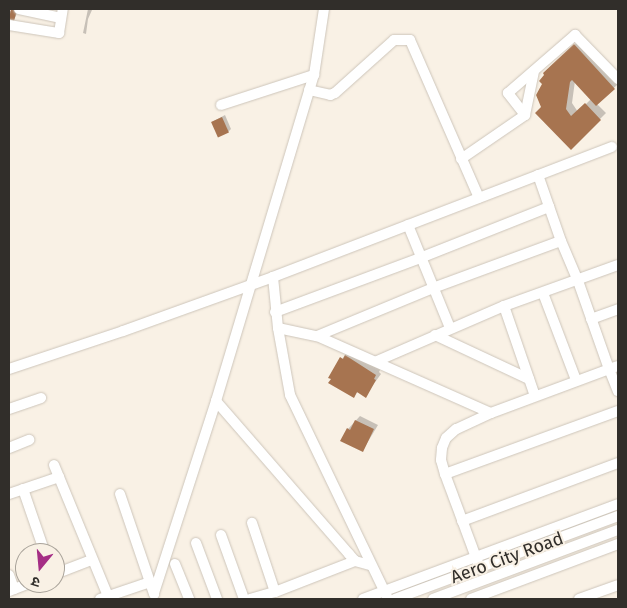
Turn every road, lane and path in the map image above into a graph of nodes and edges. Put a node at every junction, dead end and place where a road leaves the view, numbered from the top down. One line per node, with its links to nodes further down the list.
1 (19, 9): 3 (street)
2 (324, 9): 6 (street)
3 (62, 13): 4 (street)
4 (9, 25)
5 (534, 71): 7 (street); 10 (street); 10 (street)
6 (314, 75): 8 (street); 9 (street)
7 (618, 79)
8 (309, 90): 12 (street); 22 (street)
9 (221, 105)
10 (525, 115): 12 (street)
11 (612, 147): 13 (street)
12 (460, 159): 14 (street)
13 (538, 174): 14 (street); 15 (street)
14 (479, 198): 16 (street)
15 (549, 207): 17 (street); 18 (street)
16 (408, 225): 18 (street); 20 (street)
17 (561, 242): 21 (street); 23 (street)
18 (420, 258): 23 (street); 27 (street)
19 (618, 265): 21 (street)
20 (273, 277): 22 (street); 27 (street)
21 (578, 281): 24 (street); 28 (street)
22 (251, 285): 35 (street); 41 (street)
23 (433, 288): 30 (street); 32 (street)
24 (543, 293): 25 (street); 37 (street)
25 (504, 306): 30 (street); 36 (street)
26 (618, 309): 28 (street)
27 (276, 312): 29 (street)
28 (591, 319): 34 (street)
29 (278, 328): 32 (street); 67 (street)
30 (450, 328): 31 (street)
31 (435, 335): 33 (street); 36 (street)
32 (317, 336): 33 (street)
33 (377, 361): 44 (street)
34 (614, 368): 37 (street); 38 (street)
35 (9, 369)
36 (529, 379): 39 (street)
37 (576, 380): 39 (street)
38 (618, 391)
39 (534, 396): 44 (street)
40 (41, 398): 42 (street)
41 (216, 401): 64 (street); 75 (street)
42 (9, 409)
43 (618, 412): 49 (street)
44 (491, 413): 49 (street)
45 (29, 440): 46 (street)
46 (9, 448)
47 (618, 463): 56 (street)
48 (54, 465): 50 (street)
49 (445, 474): 56 (street)
50 (59, 477): 51 (street); 63 (street)
51 (23, 489): 52 (street); 60 (street)
52 (9, 494)
53 (120, 494): 70 (street)
54 (618, 504): 65 (street)
55 (618, 516): 65 (street, Aero City Road)
56 (462, 521): 65 (street)
57 (252, 523): 73 (street)
58 (618, 530): 83 (street, Aero City Road)
59 (221, 535): 79 (street)
60 (42, 543)
61 (196, 544): 78 (street)
62 (618, 544): 84 (street)
63 (92, 560): 68 (street); 76 (street)
64 (355, 561): 67 (street); 73 (street)
65 (478, 563): 74 (street); 82 (street, Aero City Road)
66 (175, 564): 77 (street)
67 (370, 566): 74 (street)
68 (65, 570)
69 (9, 574): 72 (street)
70 (150, 582): 75 (street); 76 (street)
71 (618, 584): 85 (street)
72 (11, 590)
73 (275, 592): 80 (street)
74 (386, 595): 81 (street)
75 (155, 596)
76 (104, 598)
77 (189, 599)
78 (217, 599)
79 (244, 599)
80 (250, 599)
81 (362, 599)
82 (395, 599)
83 (433, 599)
84 (471, 599)
85 (579, 599)

